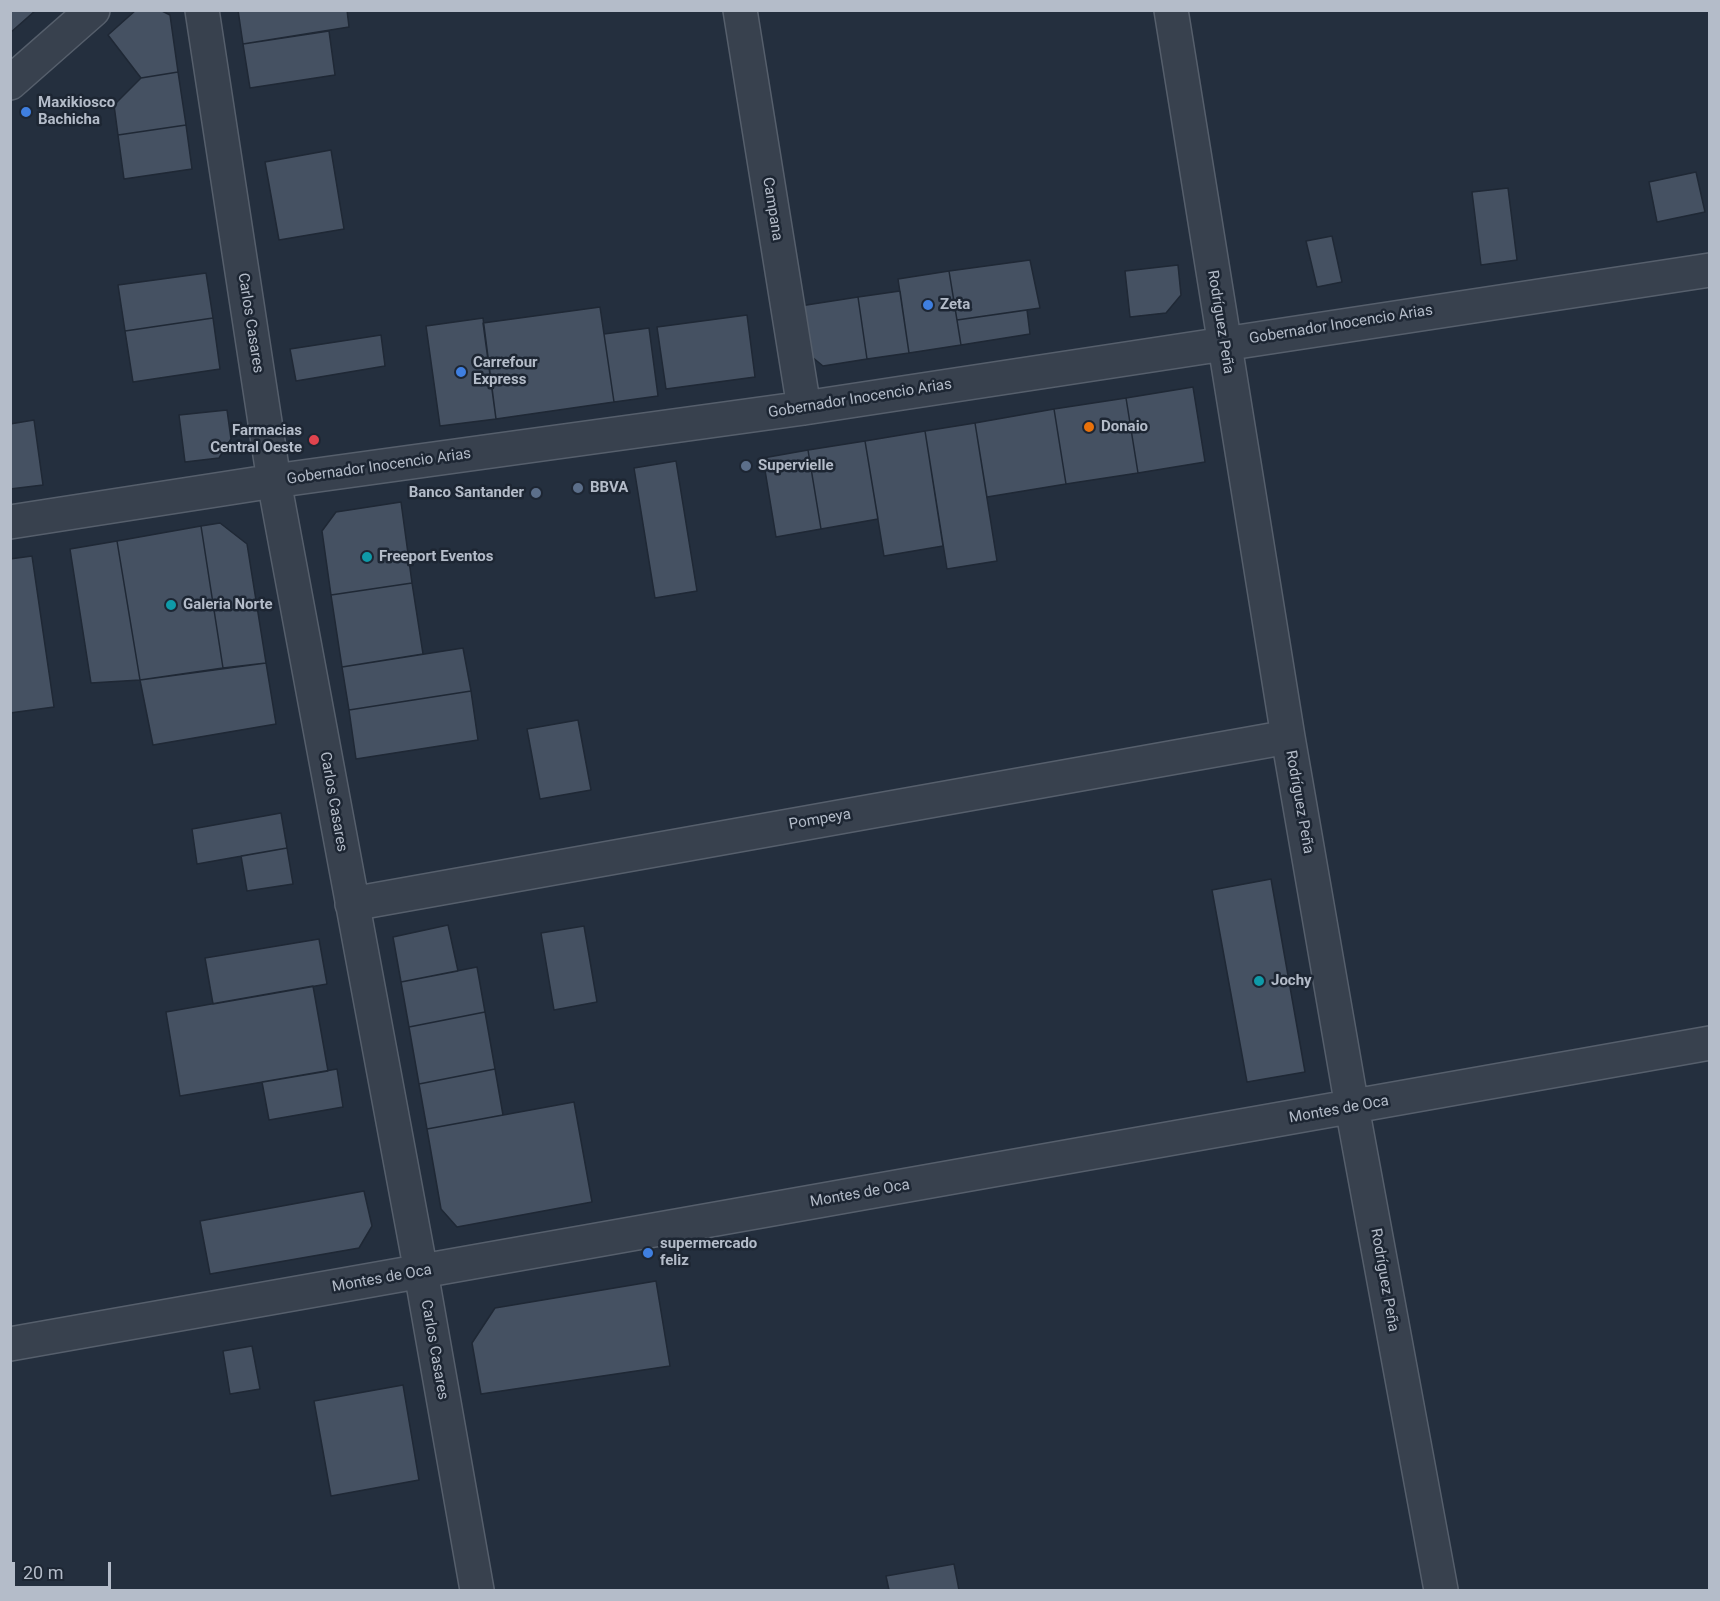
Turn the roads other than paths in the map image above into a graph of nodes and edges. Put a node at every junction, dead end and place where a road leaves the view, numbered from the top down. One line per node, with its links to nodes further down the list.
1 (93, 10): 5 (street)
2 (202, 10): 9 (street, Carlos Casares)
3 (740, 10): 8 (street, Campana)
4 (1171, 10): 7 (street, Rodríguez Peña)
5 (10, 83)
6 (1710, 270): 7 (street, Gobernador Inocencio Arias)
7 (1223, 343): 8 (street, Gobernador Inocencio Arias); 11 (street, Rodríguez Peña)
8 (804, 408): 9 (street, Gobernador Inocencio Arias)
9 (274, 482): 10 (street, Gobernador Inocencio Arias); 12 (street, Carlos Casares)
10 (10, 522)
11 (1288, 736): 12 (street, Pompeya); 14 (street, Rodríguez Peña)
12 (352, 904): 15 (street, Carlos Casares)
13 (1710, 1043): 14 (street, Montes de Oca)
14 (1352, 1107): 15 (street, Montes de Oca); 18 (street, Rodríguez Peña)
15 (421, 1272): 16 (street, Montes de Oca); 17 (street, Carlos Casares)
16 (10, 1344)
17 (477, 1590)
18 (1441, 1590)

